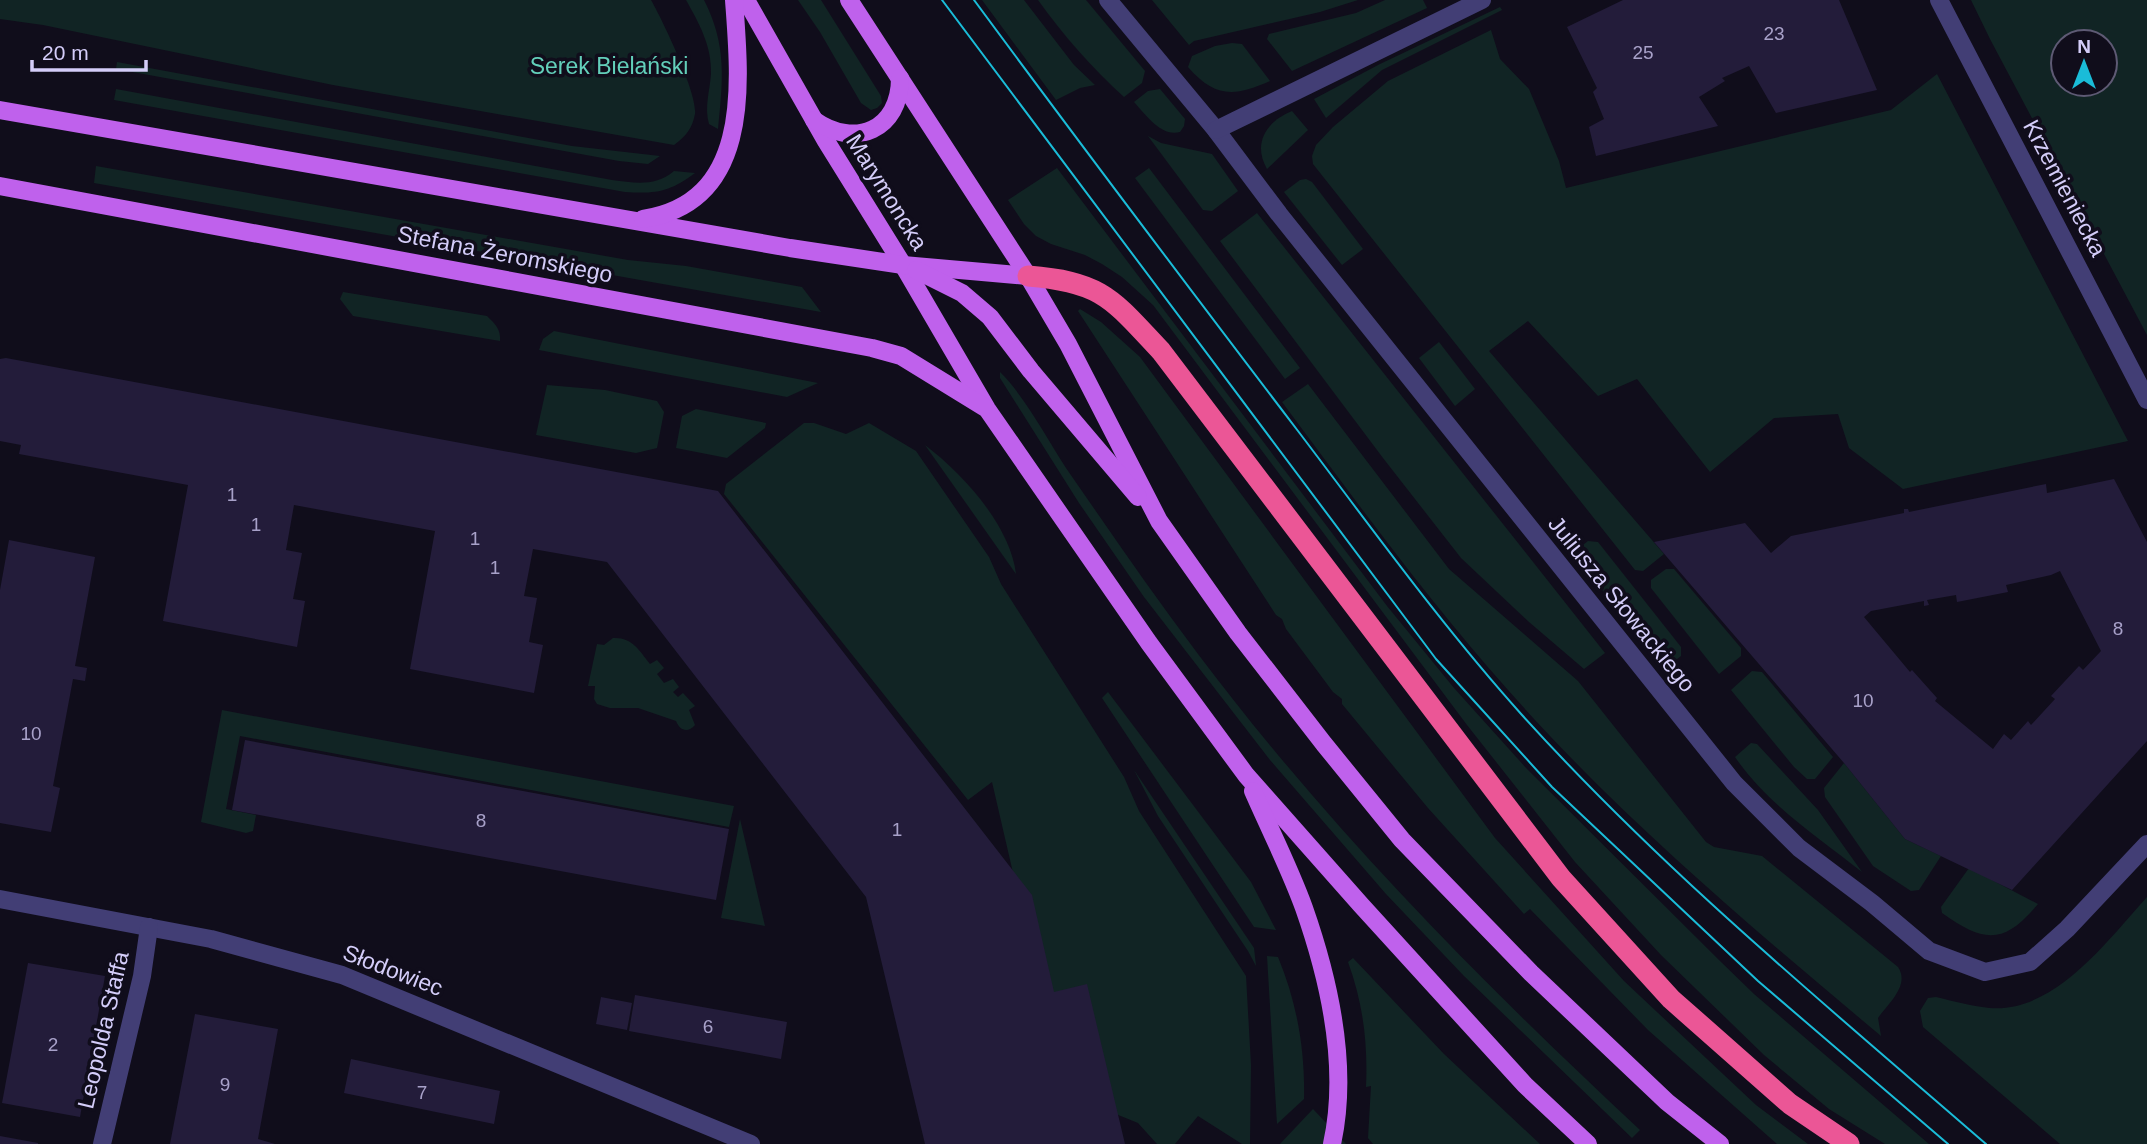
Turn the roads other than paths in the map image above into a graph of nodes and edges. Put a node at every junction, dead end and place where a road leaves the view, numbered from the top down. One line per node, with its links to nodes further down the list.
1 (734, 0): 12 (main road)
2 (746, 0): 9 (main road, Marymoncka)
3 (849, 0): 7 (main road)
4 (1108, 0): 10 (street)
5 (1482, 0): 10 (street)
6 (1939, 0): 15 (street, Krzemieniecka)
7 (900, 78): 9 (main road); 14 (main road)
8 (0, 110): 12 (main road)
9 (814, 120): 13 (main road, Marymoncka)
10 (1216, 130): 19 (street, Juliusza Słowackiego)
11 (0, 186): 16 (main road, Stefana Żeromskiego)
12 (633, 221): 13 (main road)
13 (904, 265): 14 (main road); 16 (main road, Marymoncka); 17 (main road)
14 (1028, 276): 17 (main road); 27 (highway)
15 (2147, 400)
16 (987, 409): 18 (main road)
17 (1159, 521): 26 (main road)
18 (1246, 775): 24 (main road); 25 (main road)
19 (2147, 844)
20 (0, 899): 21 (street, Słodowiec)
21 (149, 927): 22 (street, Leopolda Staffa); 23 (street, Słodowiec)
22 (102, 1144)
23 (751, 1144)
24 (1332, 1144)
25 (1588, 1144)
26 (1720, 1144)
27 (1849, 1144)

